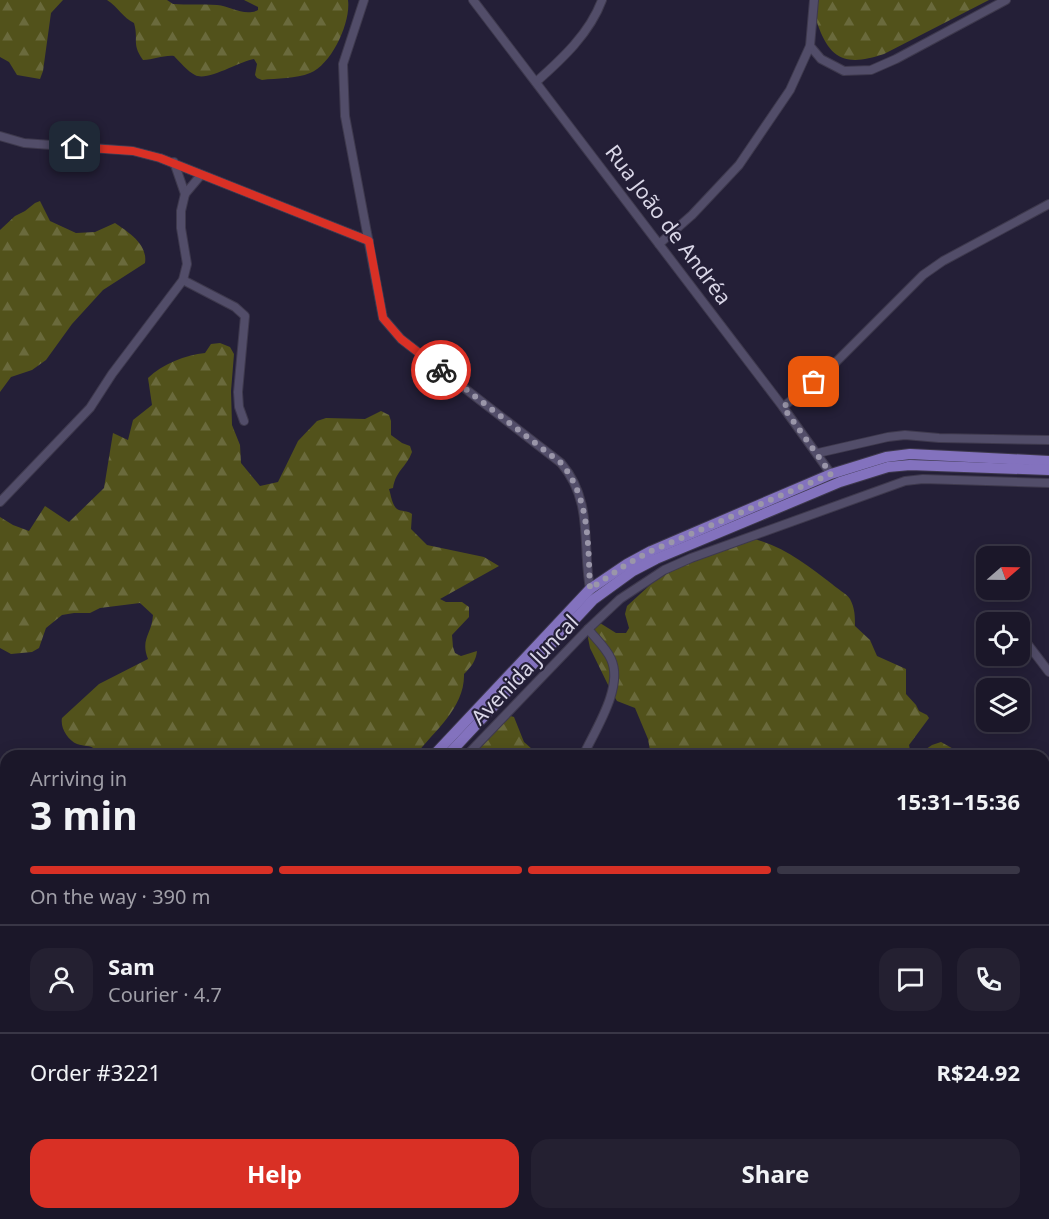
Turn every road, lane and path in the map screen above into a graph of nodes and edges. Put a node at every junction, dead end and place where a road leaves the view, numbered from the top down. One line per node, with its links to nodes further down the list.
1 (364, 0): 13 (street)
2 (473, 0): 7 (street, Rua João de Andréa)
3 (602, 0): 7 (street)
4 (814, 0): 6 (street)
5 (1006, 0): 6 (street)
6 (810, 46): 14 (street)
7 (536, 82): 14 (street, Rua João de Andréa)
8 (0, 136): 9 (street)
9 (174, 162): 10 (street); 11 (street)
10 (201, 175): 11 (street); 13 (street)
11 (184, 194): 15 (street)
12 (1049, 204): 16 (street)
13 (369, 241): 25 (street)
14 (659, 244): 16 (street, Rua João de Andréa)
15 (183, 280): 17 (street); 24 (street)
16 (783, 407): 19 (street, Rua João de Andréa)
17 (243, 421)
18 (1049, 440): 19 (street)
19 (818, 453): 22 (street, Rua João de Andréa)
20 (1049, 461): 22 (main road)
21 (1049, 470): 25 (main road)
22 (831, 474): 25 (main road)
23 (1049, 483): 26 (street, Avenida Juncal)
24 (0, 502)
25 (591, 594): 29 (main road); 30 (main road)
26 (588, 629): 31 (street, Avenida Juncal); 32 (street)
27 (1030, 647): 28 (street)
28 (1049, 672)
29 (439, 750)
30 (452, 750)
31 (472, 750)
32 (586, 750)

